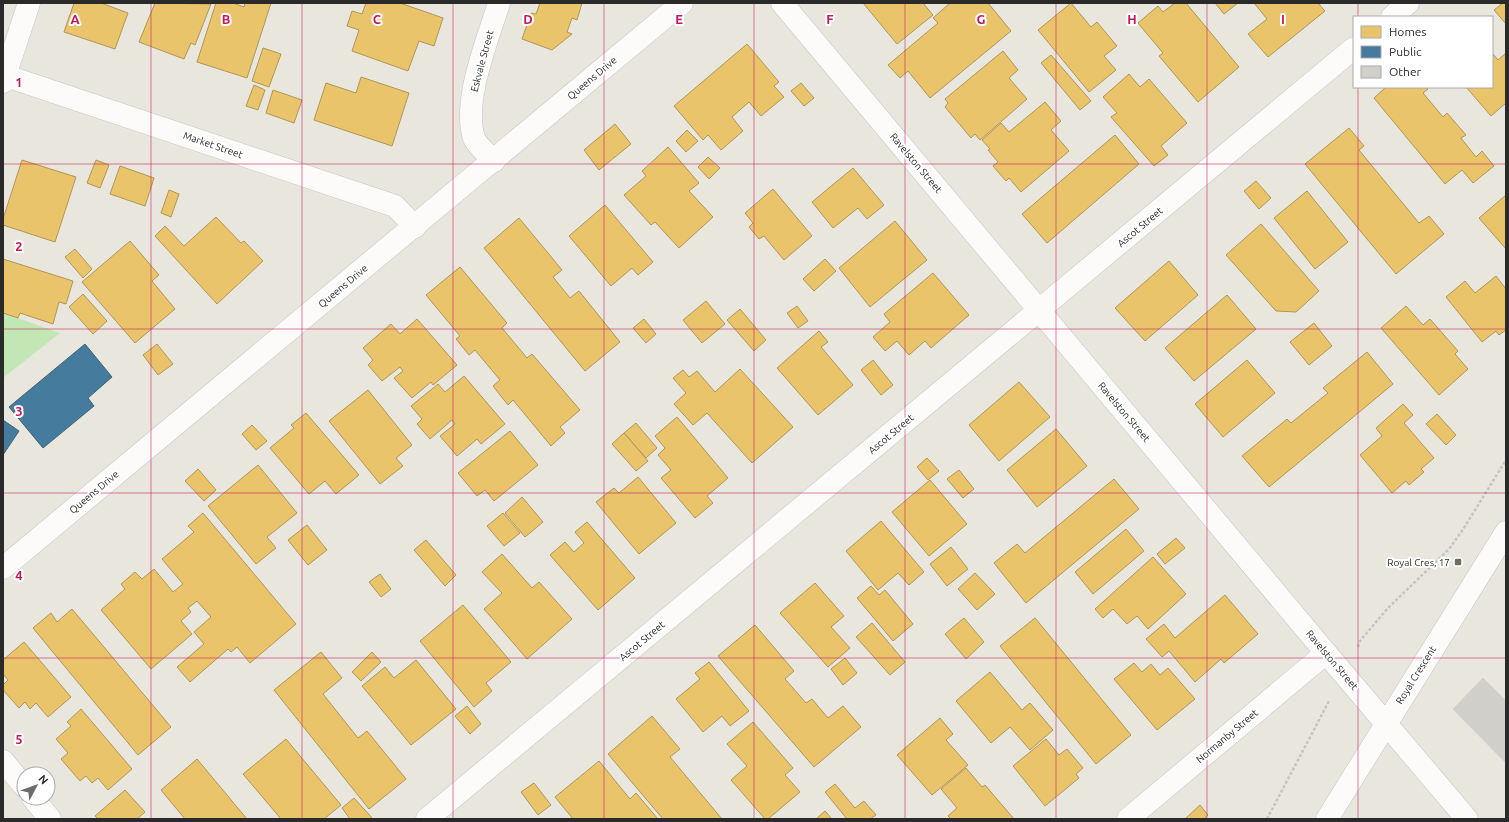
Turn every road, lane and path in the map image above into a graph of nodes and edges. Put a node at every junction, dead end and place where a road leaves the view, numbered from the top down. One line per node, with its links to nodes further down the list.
1 (29, 3): 8 (street)
2 (499, 3): 9 (street, Eskvale Street)
3 (682, 3): 9 (street, Queens Drive)
4 (782, 3): 11 (street, Ravelston Street)
5 (1408, 3): 6 (street)
6 (1393, 16)
7 (1353, 49): 11 (street, Ascot Street)
8 (4, 78): 10 (street, Market Street)
9 (494, 161): 10 (street, Queens Drive)
10 (415, 227): 14 (street, Queens Drive)
11 (1039, 311): 16 (street, Ravelston Street); 23 (street, Ascot Street)
12 (1506, 460): 15 (path)
13 (1506, 532): 18 (street, Royal Crescent)
14 (3, 568)
15 (1355, 652)
16 (1326, 653): 18 (street, Ravelston Street); 24 (street, Normanby Street)
17 (1331, 697): 25 (path)
18 (1386, 723): 26 (street, Royal Crescent); 27 (street, Ravelston Street)
19 (3, 761): 20 (street)
20 (16, 776)
21 (39, 806): 22 (street)
22 (50, 819)
23 (427, 819)
24 (1128, 819)
25 (1267, 819)
26 (1327, 819)
27 (1467, 819)

